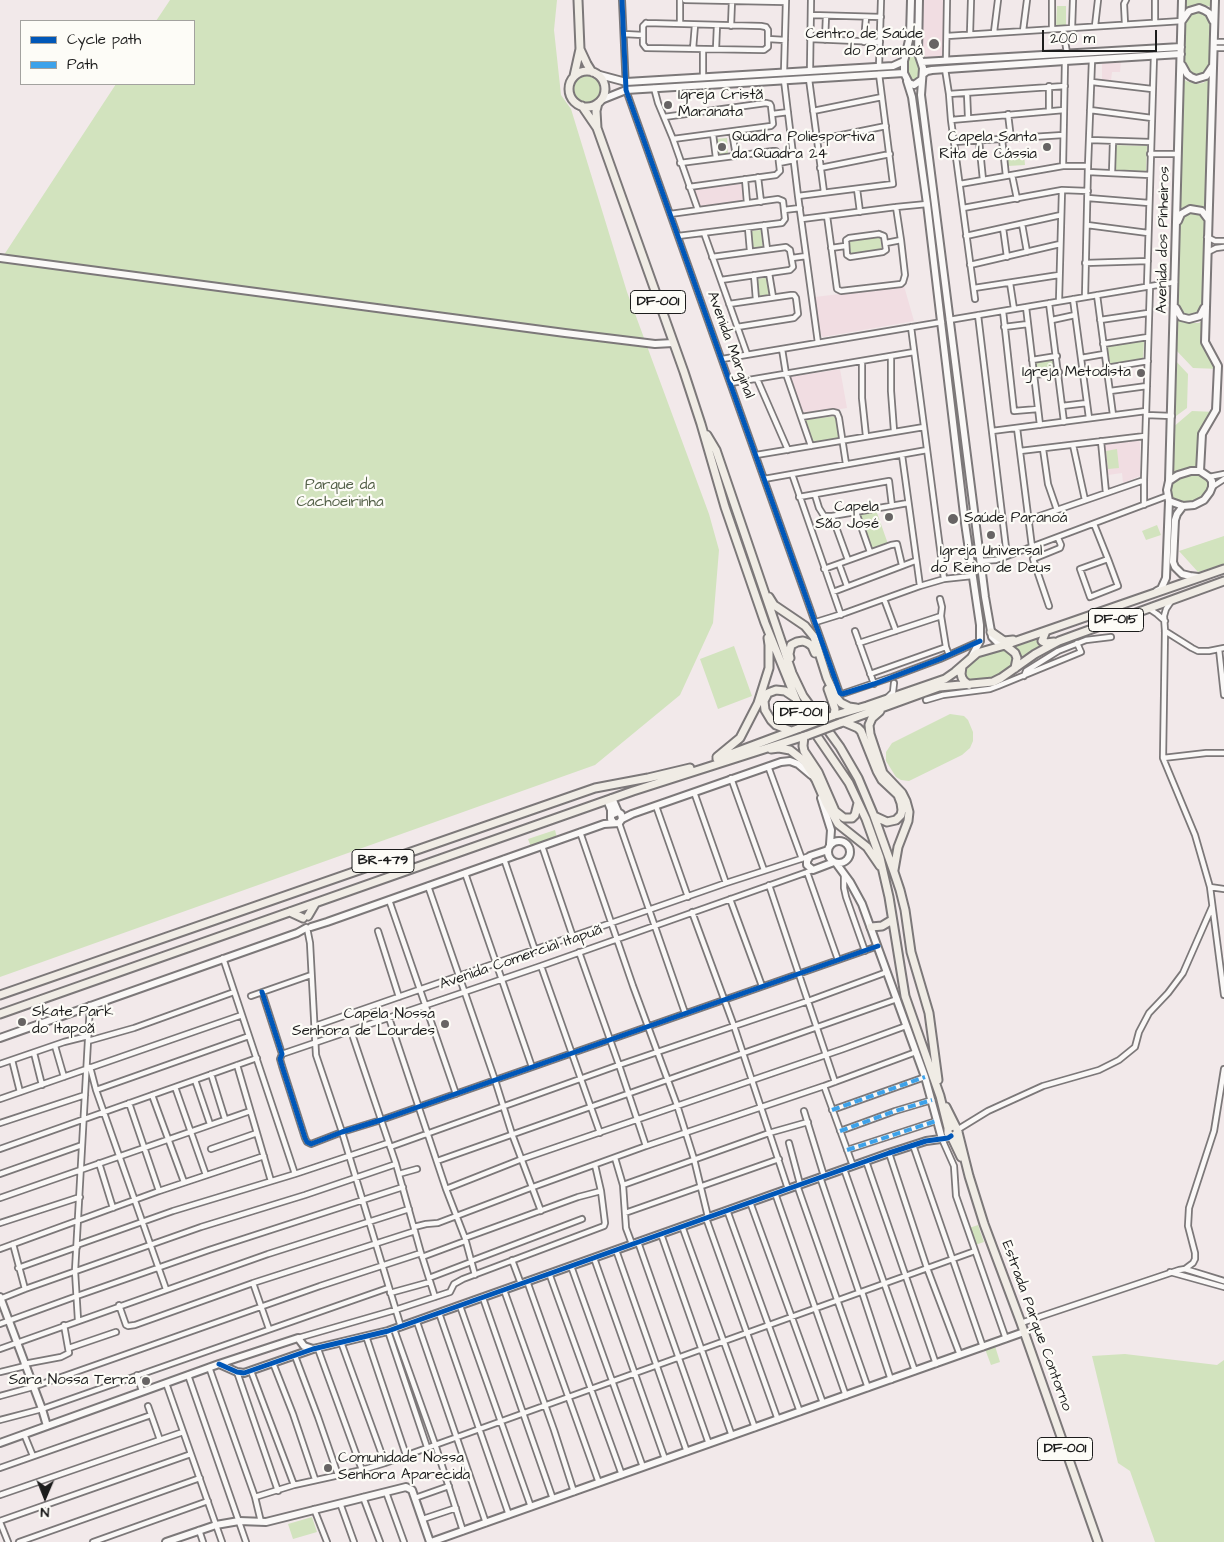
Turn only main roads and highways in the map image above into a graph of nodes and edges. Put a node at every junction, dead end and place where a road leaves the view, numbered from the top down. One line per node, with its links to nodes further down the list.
1 (578, 0): 2 (main road, DF-001)
2 (580, 49): 3 (main road, DF-001); 4 (main road, DF-001)
3 (594, 73): 4 (main road); 5 (main road, DF-001)
4 (574, 76): 6 (main road, DF-001)
5 (600, 101): 6 (main road); 7 (main road, DF-001)
6 (582, 106): 7 (main road, DF-001)
7 (597, 128): 8 (main road, DF-001)
8 (701, 424): 11 (main road, DF-001); 12 (main road, DF-001)
9 (1224, 568): 13 (main road, DF-015)
10 (1224, 581): 15 (main road, DF-015)
11 (762, 586): 19 (main road, DF-001); 23 (main road)
12 (765, 623): 21 (main road, DF-001); 29 (main road)
13 (1046, 631): 14 (main road); 15 (main road); 16 (main road, DF-015)
14 (991, 632)
15 (1059, 641): 18 (main road, DF-015)
16 (1005, 645): 17 (main road, DF-015); 18 (main road)
17 (963, 665): 20 (main road); 23 (main road, DF-015)
18 (1015, 668): 20 (main road, DF-015)
19 (792, 673): 24 (main road); 31 (main road, DF-001)
20 (966, 687): 22 (main road, DF-015)
21 (794, 697): 26 (main road); 30 (main road, DF-001)
22 (898, 702): 25 (main road, DF-015); 35 (main road)
23 (863, 707): 24 (main road, DF-015)
24 (833, 715): 26 (main road, BR-479, bridge)
25 (842, 723): 27 (main road, bridge); 31 (main road)
26 (791, 731): 29 (main road, BR-479)
27 (806, 735): 28 (main road, BR-479); 30 (main road)
28 (758, 750): 33 (main road); 34 (main road, BR-479)
29 (710, 762): 32 (main road, BR-479)
30 (858, 802): 33 (main road, DF-001)
31 (874, 816): 35 (main road)
32 (399, 855): 34 (main road); 40 (main road, BR-479)
33 (883, 870): 38 (main road, DF-001)
34 (406, 871): 36 (main road, BR-479)
35 (894, 872): 44 (main road)
36 (315, 903): 37 (main road, BR-479); 37 (main road)
37 (289, 912): 41 (main road, BR-479)
38 (892, 920): 39 (main road); 44 (main road, Estrada Parque Contorno / DF-001)
39 (871, 927)
40 (138, 947): 41 (main road); 42 (main road, BR-479)
41 (146, 962): 43 (main road, BR-479)
42 (0, 995)
43 (0, 1014)
44 (939, 1093): 45 (main road, Estrada Parque Contorno / DF-001); 45 (main road, Estrada Parque Contorno / DF-001)
45 (956, 1131): 46 (main road, Estrada Parque Contorno / DF-001)
46 (1098, 1542)

